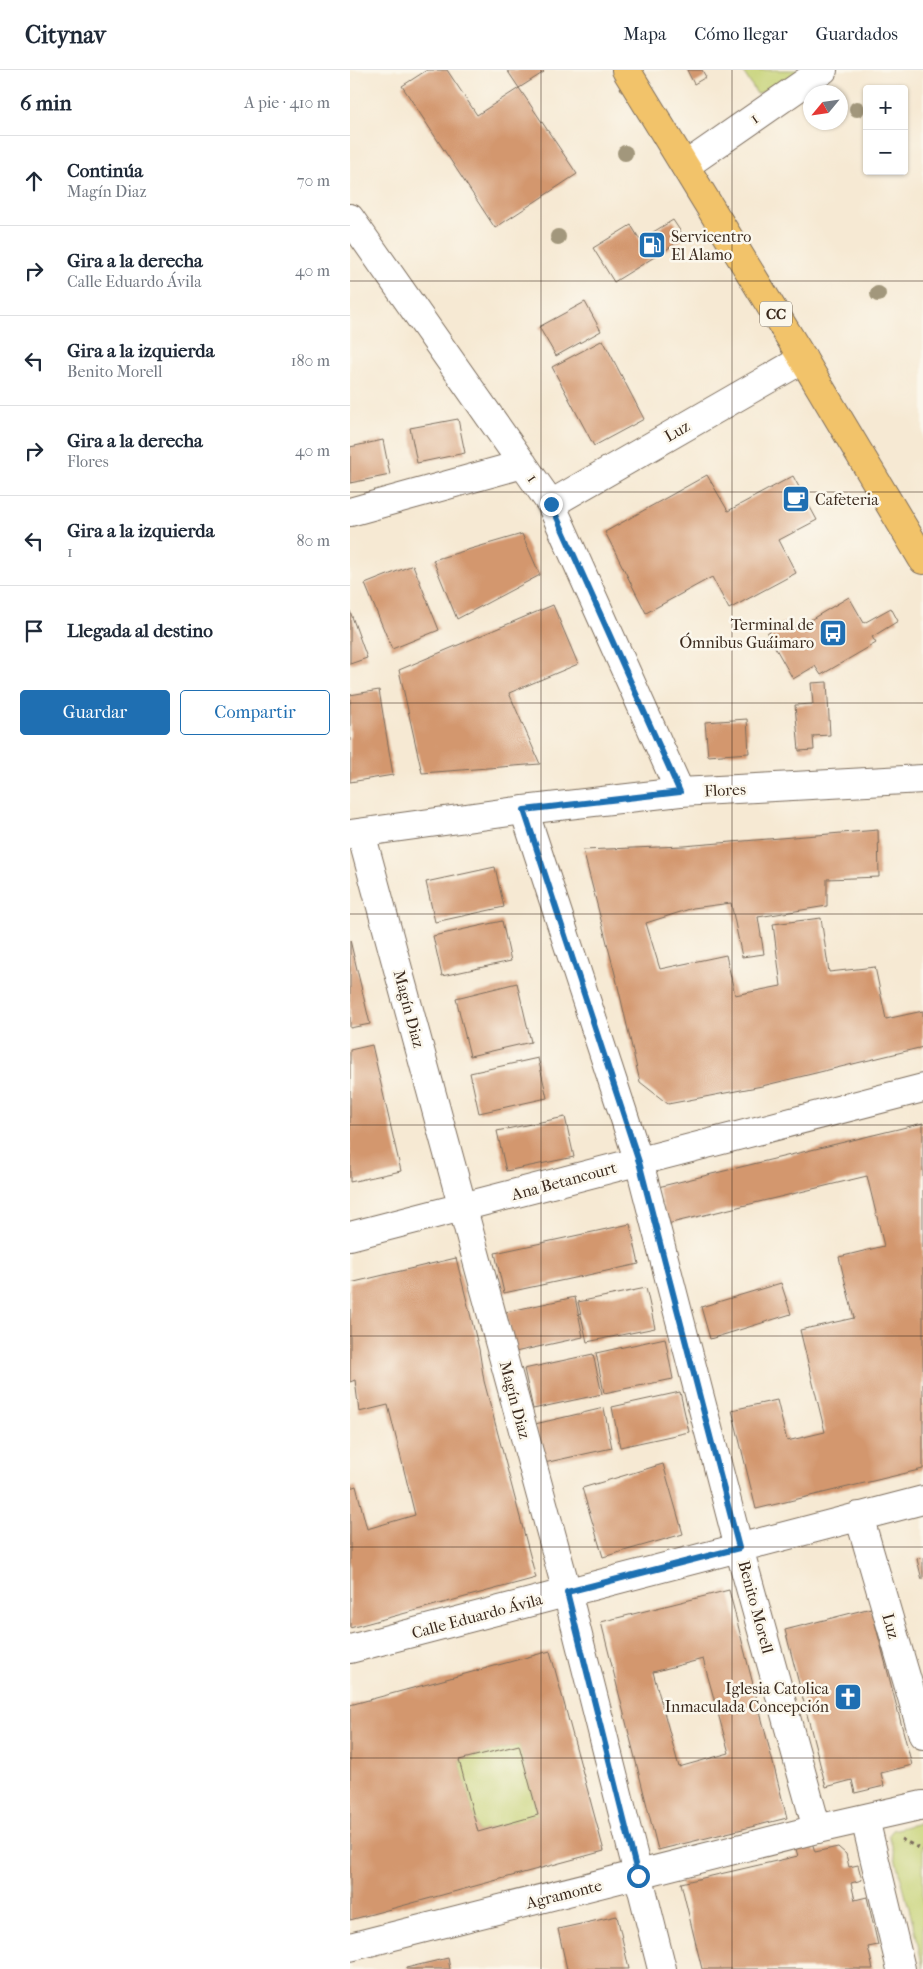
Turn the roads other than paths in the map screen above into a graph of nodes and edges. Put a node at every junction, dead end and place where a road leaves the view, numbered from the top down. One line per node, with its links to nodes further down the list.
1 (626, 70): 3 (highway, CC)
2 (823, 70): 3 (street, 1)
3 (685, 166): 5 (highway, CC)
4 (350, 218): 6 (street, 1)
5 (803, 359): 7 (street, Luz); 9 (highway, CC)
6 (523, 464): 7 (street, 1); 8 (street)
7 (551, 504): 11 (street, 1)
8 (350, 512)
9 (923, 560)
10 (923, 779): 11 (street, Flores)
11 (680, 792): 12 (street, Flores)
12 (524, 810): 13 (street, Flores); 15 (street, Benito Morell)
13 (355, 833): 16 (street, Magín Diaz)
14 (923, 1088): 15 (street, Ana Betancourt)
15 (639, 1162): 16 (street, Ana Betancourt); 20 (street, Benito Morell)
16 (463, 1207): 17 (street, Ana Betancourt); 21 (street, Magín Diaz)
17 (350, 1236)
18 (923, 1500): 19 (street, Calle Eduardo Ávila)
19 (859, 1516): 20 (street, Calle Eduardo Ávila); 23 (street, Luz)
20 (739, 1548): 21 (street, Calle Eduardo Ávila); 26 (street, Benito Morell)
21 (567, 1592): 22 (street, Calle Eduardo Ávila); 27 (street, Magín Diaz)
22 (350, 1649)
23 (923, 1735)
24 (923, 1805): 25 (street, Agramonte)
25 (865, 1819): 26 (street, Agramonte); 30 (street)
26 (817, 1829): 27 (street, Agramonte)
27 (638, 1876): 28 (street, Agramonte); 29 (street, Magín Diaz)
28 (350, 1947)
29 (662, 1969)
30 (901, 1969)

